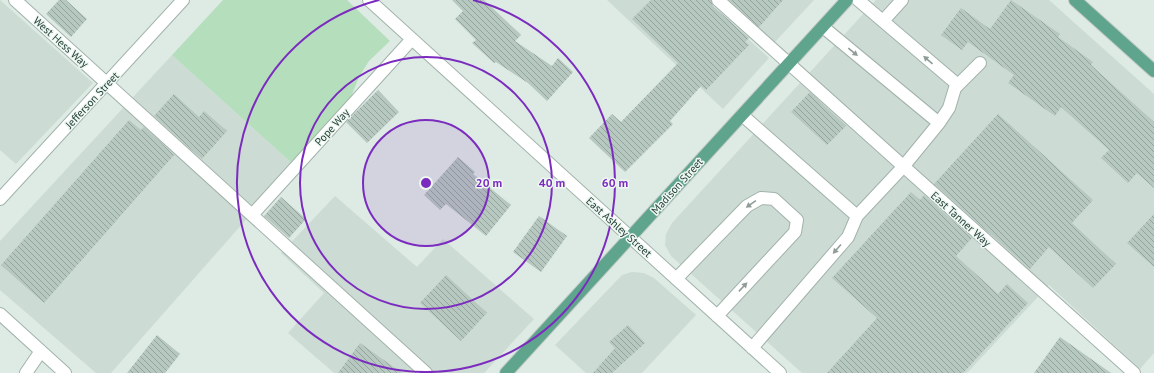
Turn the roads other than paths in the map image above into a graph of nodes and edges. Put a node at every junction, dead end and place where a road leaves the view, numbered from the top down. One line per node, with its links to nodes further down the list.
1 (15, 0): 15 (street, West Hess Way)
2 (183, 0): 15 (street, Jefferson Street)
3 (369, 0): 11 (street, East Ashley Street)
4 (718, 0): 13 (street, East Tanner Way)
5 (847, 0): 10 (main road, Madison Street)
6 (858, 0): 9 (street)
7 (902, 0): 9 (street)
8 (1075, 0): 14 (main road)
9 (883, 21): 16 (street, one-way to 9)
10 (823, 27): 13 (main road, Madison Street); 18 (street, one-way to 18)
11 (412, 39): 21 (street, Pope Way); 23 (street, East Ashley Street)
12 (980, 63): 16 (street)
13 (788, 64): 17 (main road, Madison Street); 19 (street, East Tanner Way)
14 (1154, 72)
15 (106, 84): 20 (street, Jefferson Street); 21 (street, West Hess Way)
16 (958, 85): 18 (street)
17 (742, 115): 22 (street); 23 (main road, Madison Street)
18 (939, 123): 19 (street)
19 (903, 167): 22 (street); 34 (street, East Tanner Way)
20 (0, 200)
21 (252, 215): 31 (street, West Hess Way)
22 (857, 216): 27 (street, one-way to 27)
23 (630, 237): 24 (street, East Ashley Street); 32 (main road, Madison Street)
24 (676, 279): 26 (street, East Ashley Street); 26 (street, one-way to 24)
25 (0, 314): 28 (street)
26 (717, 316): 27 (street, East Ashley Street)
27 (752, 348): 33 (street, East Ashley Street)
28 (41, 351): 29 (street); 30 (street)
29 (26, 373)
30 (65, 373)
31 (426, 373)
32 (506, 373)
33 (780, 373)
34 (1134, 373)

